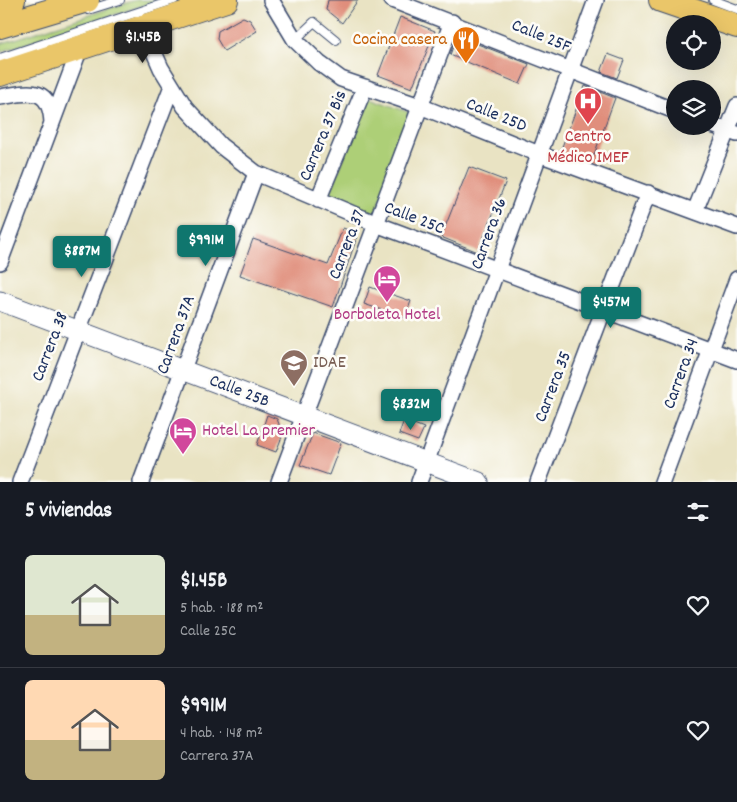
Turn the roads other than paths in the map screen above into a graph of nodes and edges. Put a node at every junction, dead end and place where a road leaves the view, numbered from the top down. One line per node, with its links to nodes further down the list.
1 (13, 0): 10 (main road)
2 (120, 0): 11 (lane)
3 (174, 0): 20 (lane)
4 (226, 0): 16 (main road)
5 (271, 0): 17 (street, Calle 25D)
6 (392, 0): 13 (street, Calle 25F)
7 (596, 0): 21 (street, Carrera 36)
8 (661, 0): 15 (main road)
9 (713, 0): 12 (lane)
10 (0, 3)
11 (81, 7): 14 (main road)
12 (737, 9)
13 (452, 22): 21 (street, Calle 25F); 26 (street, Carrera 37)
14 (0, 26)
15 (737, 26)
16 (144, 27): 19 (main road); 23 (street, Calle 25C)
17 (294, 40): 18 (lane); 24 (street, Calle 25D)
18 (336, 40)
19 (80, 48): 22 (main road); 29 (street)
20 (0, 58)
21 (571, 69): 27 (street, Calle 25F); 31 (street, Carrera 36)
22 (0, 74)
23 (172, 86): 32 (street, Calle 25C); 43 (street, Carrera 38)
24 (366, 87): 26 (street, Calle 25D); 34 (street, Carrera 37 Bis)
25 (0, 97): 29 (street)
26 (420, 106): 31 (street, Calle 25D); 36 (street, Carrera 37)
27 (666, 106)
28 (737, 106): 30 (street)
29 (52, 126): 38 (street)
30 (732, 133): 35 (street)
31 (539, 154): 33 (street, Calle 25D); 39 (street, Carrera 36)
32 (256, 173): 34 (street, Calle 25C); 46 (street, Carrera 37A)
33 (648, 193): 35 (street, Calle 25D); 42 (street, Carrera 35)
34 (318, 200): 36 (street, Calle 25C)
35 (695, 211): 37 (street, Calle 25D)
36 (376, 224): 39 (street, Calle 25C); 47 (street, Carrera 37)
37 (737, 227)
38 (0, 262)
39 (496, 270): 42 (street, Calle 25C); 48 (street, Carrera 36)
40 (737, 279): 44 (street, Carrera 34)
41 (0, 301): 43 (street, Calle 25B)
42 (604, 310): 44 (street, Calle 25C); 54 (street, Carrera 35)
43 (77, 331): 46 (street, Calle 25B); 49 (street, Carrera 38)
44 (711, 350): 45 (street, Calle 25C); 55 (street, Carrera 34)
45 (737, 360)
46 (184, 371): 47 (street, Calle 25B); 50 (street, Carrera 37A)
47 (304, 416): 48 (street, Calle 25B); 51 (street, Carrera 37)
48 (426, 462): 52 (street, Carrera 36); 53 (street, Calle 25B)
49 (20, 482)
50 (141, 482)
51 (279, 482)
52 (419, 482)
53 (479, 482)
54 (538, 482)
55 (662, 482)

